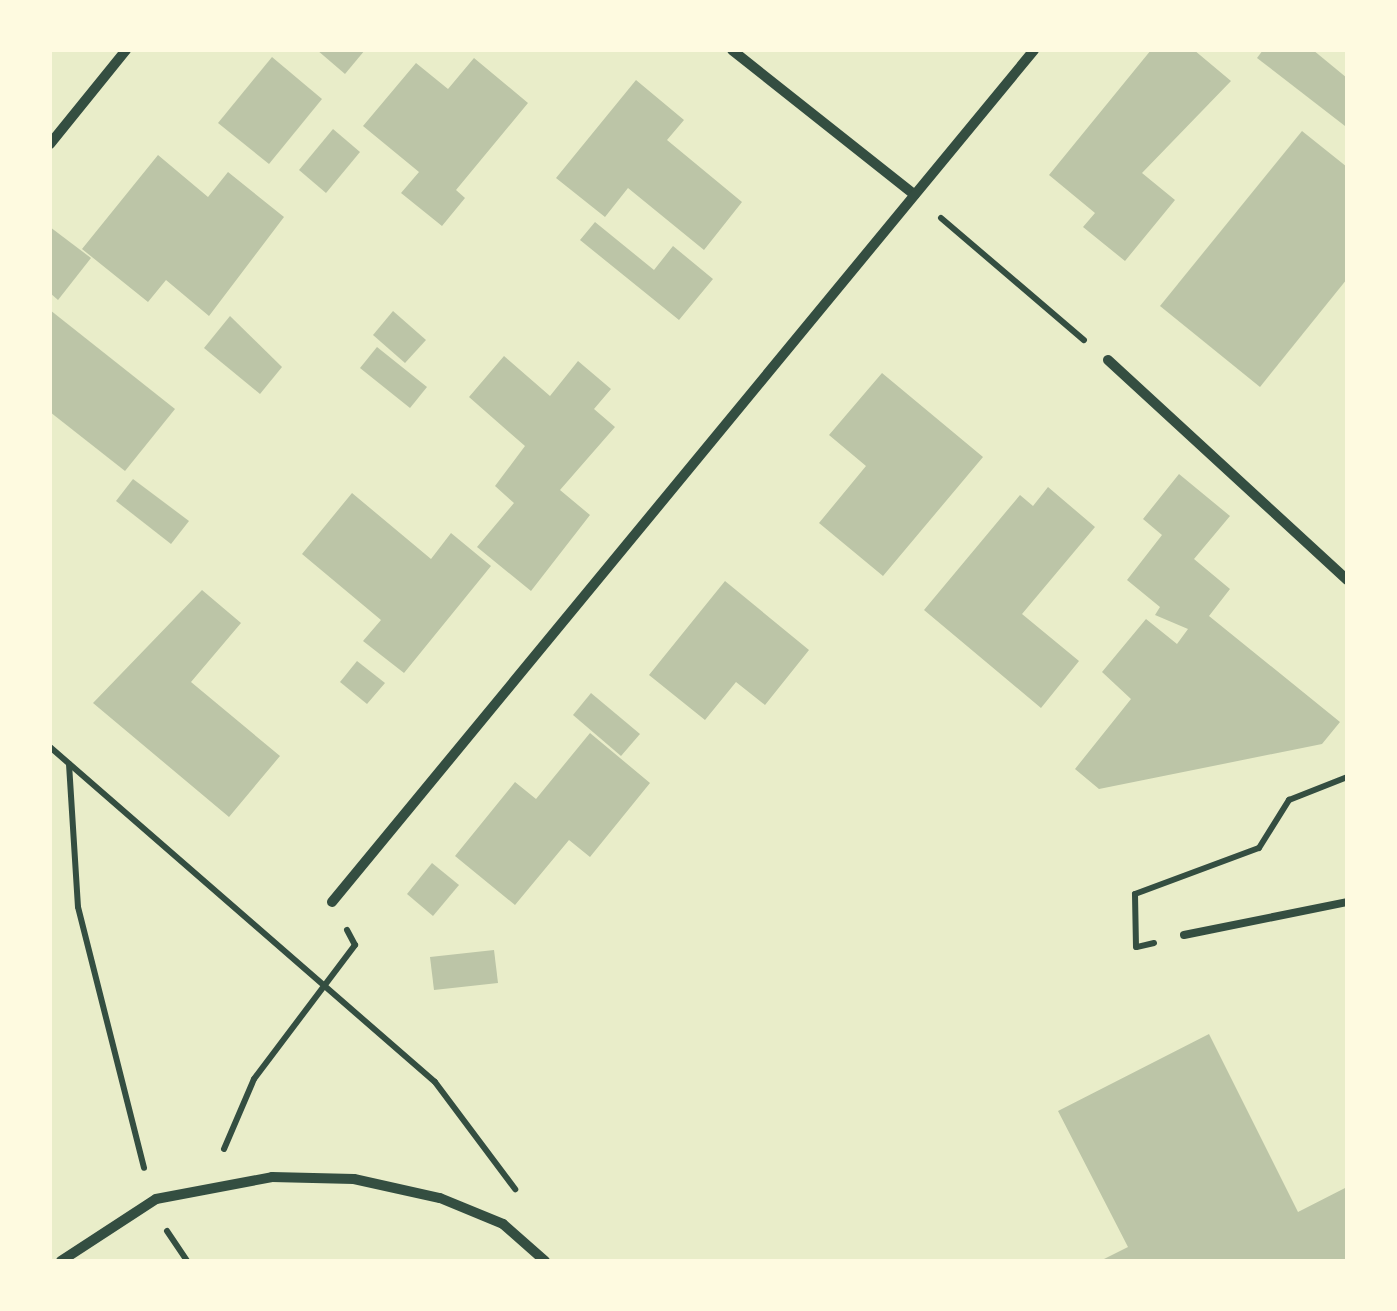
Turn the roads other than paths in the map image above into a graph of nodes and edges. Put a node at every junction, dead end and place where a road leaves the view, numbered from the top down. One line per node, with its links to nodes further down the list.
1 (126, 50): 4 (street)
2 (732, 50): 5 (street)
3 (1034, 50): 5 (street)
4 (50, 144)
5 (914, 195): 8 (street)
6 (1108, 360): 7 (street)
7 (1347, 580)
8 (332, 902)
9 (1347, 902): 10 (lane)
10 (1184, 936)
11 (61, 1261): 12 (street)
12 (545, 1261)

